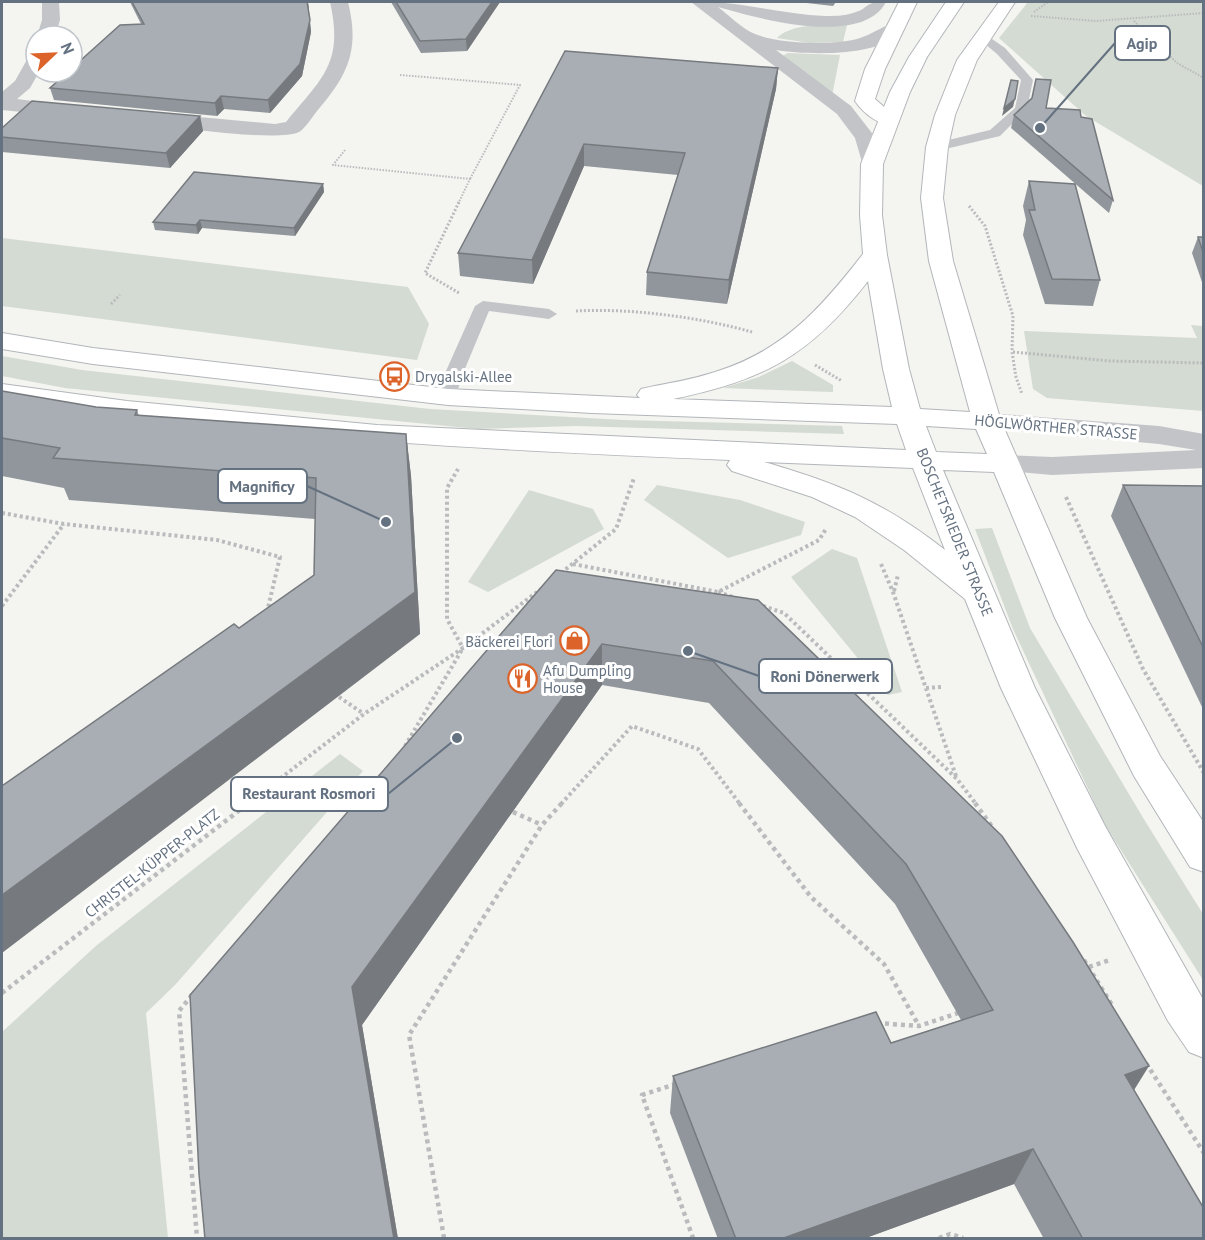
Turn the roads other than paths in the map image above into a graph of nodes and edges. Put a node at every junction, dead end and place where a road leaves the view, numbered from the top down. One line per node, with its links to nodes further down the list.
1 (50, 2): 10 (street)
2 (339, 2): 17 (street)
3 (700, 2): 13 (street)
4 (720, 2): 9 (street)
5 (879, 2): 9 (street)
6 (908, 2): 11 (main road)
7 (955, 2): 18 (main road, BOSCHETSRIEDER STRASSE)
8 (1007, 2): 12 (main road)
9 (813, 20): 13 (street)
10 (50, 24)
11 (896, 28): 13 (street); 18 (main road)
12 (982, 36): 19 (main road); 19 (lane)
13 (749, 38): 20 (street)
14 (24, 82): 15 (street)
15 (2, 103): 16 (street)
16 (90, 112)
17 (135, 117)
18 (889, 120): 20 (main road, BOSCHETSRIEDER STRASSE)
19 (949, 145): 28 (main road)
20 (872, 164): 21 (main road, BOSCHETSRIEDER STRASSE)
21 (875, 255): 26 (main road); 27 (main road, BOSCHETSRIEDER STRASSE)
22 (549, 314): 25 (lane)
23 (2, 341): 25 (main road)
24 (2, 392): 30 (main road)
25 (448, 398): 26 (main road)
26 (592, 405): 27 (main road)
27 (909, 416): 28 (main road, HÖGLWÖRTHER STRASSE); 32 (main road, BOSCHETSRIEDER STRASSE)
28 (987, 421): 29 (street, HÖGLWÖRTHER STRASSE); 33 (main road)
29 (1203, 443)
30 (699, 452): 32 (main road); 34 (main road)
31 (1203, 459): 33 (street, HÖGLWÖRTHER STRASSE)
32 (925, 460): 33 (main road); 34 (main road, BOSCHETSRIEDER STRASSE)
33 (1006, 464): 35 (main road)
34 (980, 595): 36 (main road, BOSCHETSRIEDER STRASSE)
35 (1203, 856)
36 (1203, 1038)

